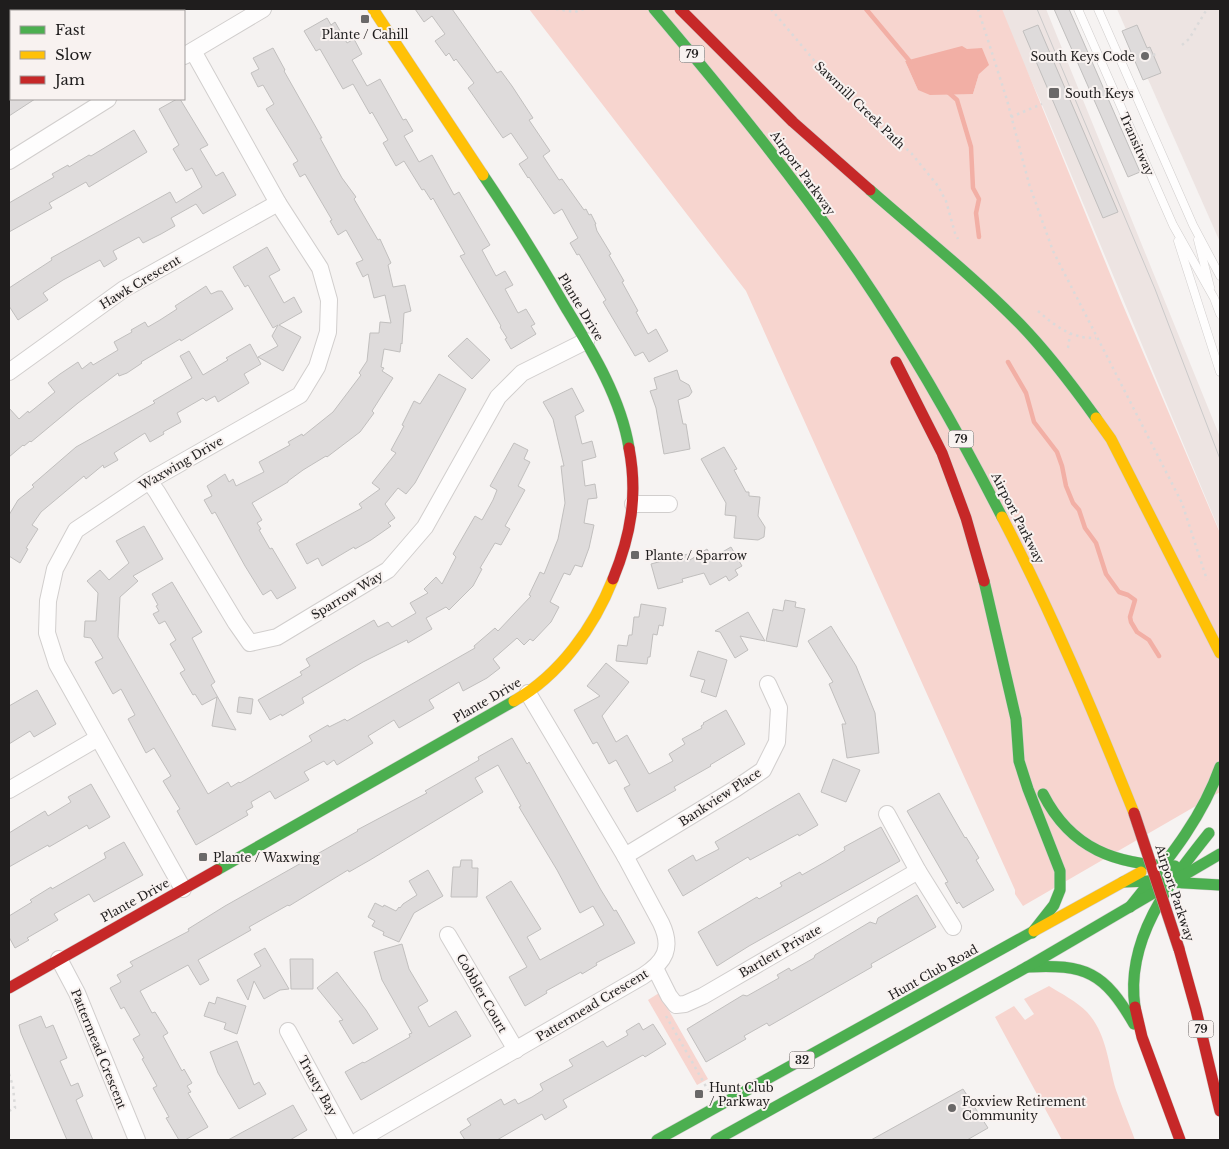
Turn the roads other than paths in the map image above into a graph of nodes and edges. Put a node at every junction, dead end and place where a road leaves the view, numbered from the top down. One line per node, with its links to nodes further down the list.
1 (263, 9): 7 (street)
2 (372, 9): 18 (main road, Plante Drive)
3 (654, 9): 8 (main road, Airport Parkway / 79)
4 (680, 9): 25 (main road)
5 (1078, 9): 13 (lane, Transitway)
6 (1098, 9): 12 (lane, Transitway)
7 (188, 53): 11 (street, Waxwing Drive)
8 (730, 99): 14 (main road); 61 (main road, Airport Parkway / 79, bridge)
9 (106, 100): 10 (street)
10 (9, 161)
11 (278, 203): 20 (street, Hawk Crescent); 22 (street, Waxwing Drive)
12 (1193, 224): 15 (lane, Transitway); 16 (lane, Transitway)
13 (1173, 225): 16 (lane, Transitway); 21 (lane, Transitway)
14 (814, 229)
15 (1220, 276)
16 (1214, 298): 17 (lane, Transitway)
17 (1220, 314)
18 (586, 341): 22 (street, Sparrow Way); 23 (main road, Plante Drive)
19 (892, 355): 30 (main road)
20 (9, 372)
21 (1220, 372)
22 (149, 481): 31 (street, Waxwing Drive)
23 (632, 504): 24 (street); 29 (main road, Plante Drive)
24 (669, 504)
25 (1201, 618): 26 (main road); 27 (main road)
26 (1220, 653)
27 (1219, 665)
28 (768, 684): 39 (street, Bankview Place)
29 (528, 693): 39 (street, Pattermead Crescent); 49 (main road, Plante Drive)
30 (1016, 723): 32 (main road); 52 (main road)
31 (98, 738): 35 (street); 49 (street, Waxwing Drive)
32 (1031, 760)
33 (1220, 767): 40 (main road)
34 (1040, 785): 42 (main road)
35 (9, 790)
36 (887, 814): 44 (street)
37 (1220, 827): 38 (main road, Hunt Club Road / 32)
38 (1210, 833): 40 (main road, Hunt Club Road / 32); 43 (main road)
39 (625, 856): 56 (street, Pattermead Crescent)
40 (1170, 856): 42 (main road, Hunt Club Road / 32)
41 (1215, 857): 43 (main road); 47 (main road, 32)
42 (1156, 866): 43 (main road); 45 (main road); 46 (main road, Hunt Club Road / 32)
43 (1182, 866): 47 (main road)
44 (918, 871): 51 (street); 56 (street, Bartlett Private)
45 (1150, 881): 46 (main road); 47 (main road); 50 (main road)
46 (1123, 882): 52 (main road, Hunt Club Road / 32)
47 (1171, 882): 48 (main road); 50 (main road, 32); 59 (main road)
48 (1220, 886)
49 (183, 889): 54 (main road, Plante Drive)
50 (1130, 907): 55 (main road, 32)
51 (952, 927)
52 (1032, 933): 65 (main road, Hunt Club Road / 32)
53 (448, 935): 60 (street, Cobbler Court)
54 (59, 959): 57 (main road, Plante Drive); 62 (street, Pattermead Crescent)
55 (1027, 967): 59 (main road); 66 (main road, 32)
56 (654, 968): 60 (street, Pattermead Crescent)
57 (9, 988)
58 (288, 1031): 63 (street, Trusty Bay)
59 (1144, 1043): 67 (main road)
60 (516, 1050): 64 (street, Pattermead Crescent)
61 (1220, 1111)
62 (137, 1140)
63 (347, 1140)
64 (360, 1140)
65 (657, 1140)
66 (716, 1140)
67 (1180, 1140)

